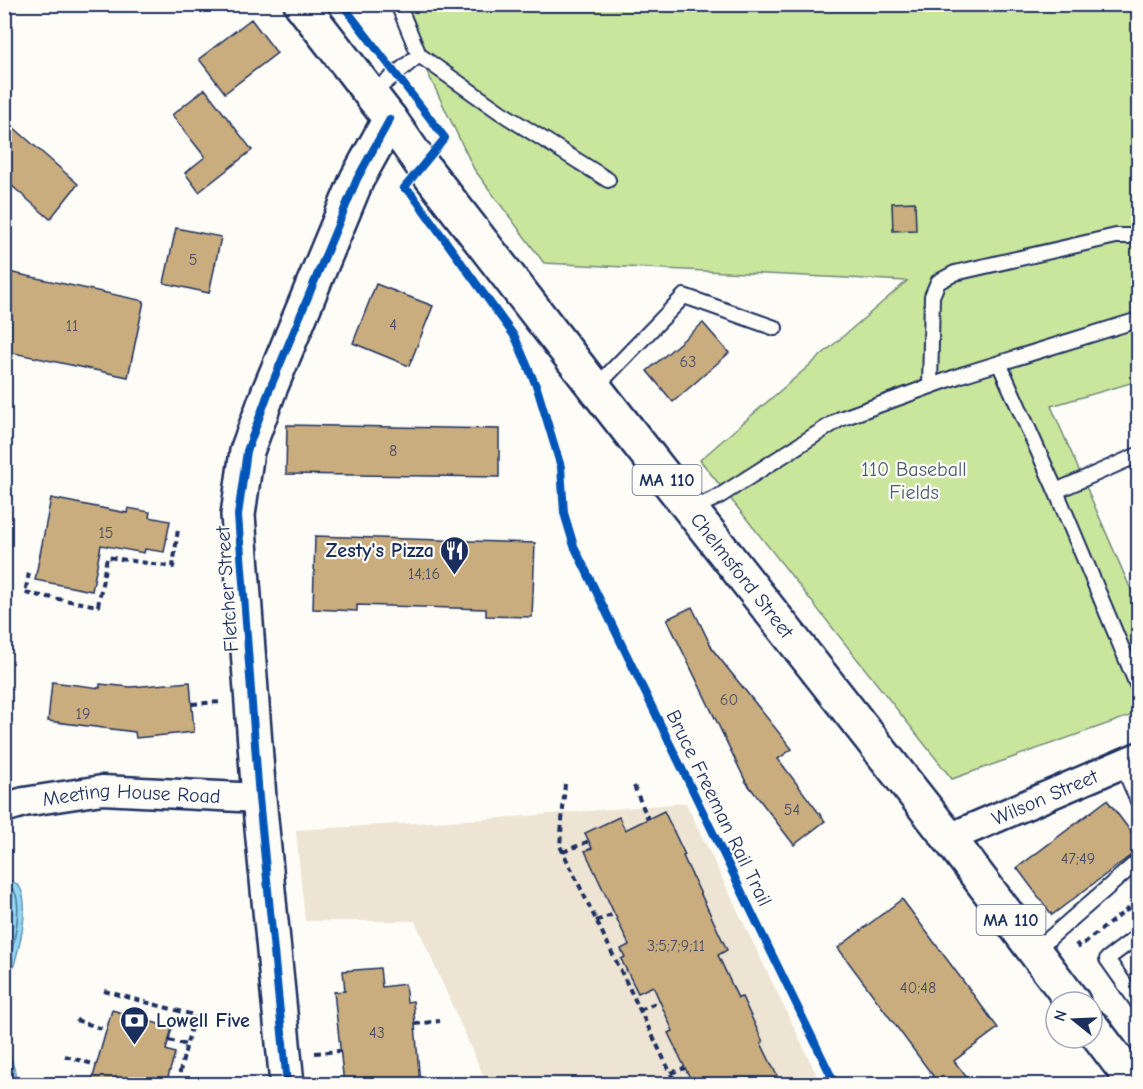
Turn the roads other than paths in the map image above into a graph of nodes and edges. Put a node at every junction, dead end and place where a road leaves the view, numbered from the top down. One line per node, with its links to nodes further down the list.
1 (300, 4): 4 (main road, Chelmsford Street / MA 110)
2 (398, 4): 3 (lane)
3 (419, 55): 4 (lane); 5 (lane)
4 (380, 106): 11 (main road, Chelmsford Street / MA 110); 17 (main road, Fletcher Street)
5 (608, 180)
6 (1138, 236): 10 (lane)
7 (1138, 320): 9 (lane)
8 (776, 328): 11 (lane)
9 (999, 363): 10 (lane); 13 (lane)
10 (930, 386): 14 (lane)
11 (595, 388): 14 (main road, Chelmsford Street / MA 110)
12 (1138, 454): 13 (lane)
13 (1056, 491): 15 (lane)
14 (690, 510): 20 (main road, Chelmsford Street / MA 110)
15 (1138, 687)
16 (1130, 760): 18 (lane); 20 (street, Wilson Street)
17 (259, 798): 19 (street, Meeting House Road); 27 (main road, Fletcher Street)
18 (1138, 801)
19 (4, 808)
20 (950, 838): 23 (main road, Chelmsford Street / MA 110)
21 (1138, 861): 23 (lane)
22 (1138, 936): 25 (lane)
23 (1035, 951): 24 (main road, Chelmsford Street / MA 110)
24 (1064, 990)
25 (1138, 1003)
26 (1104, 1043): 28 (main road)
27 (286, 1084)
28 (1135, 1084)

